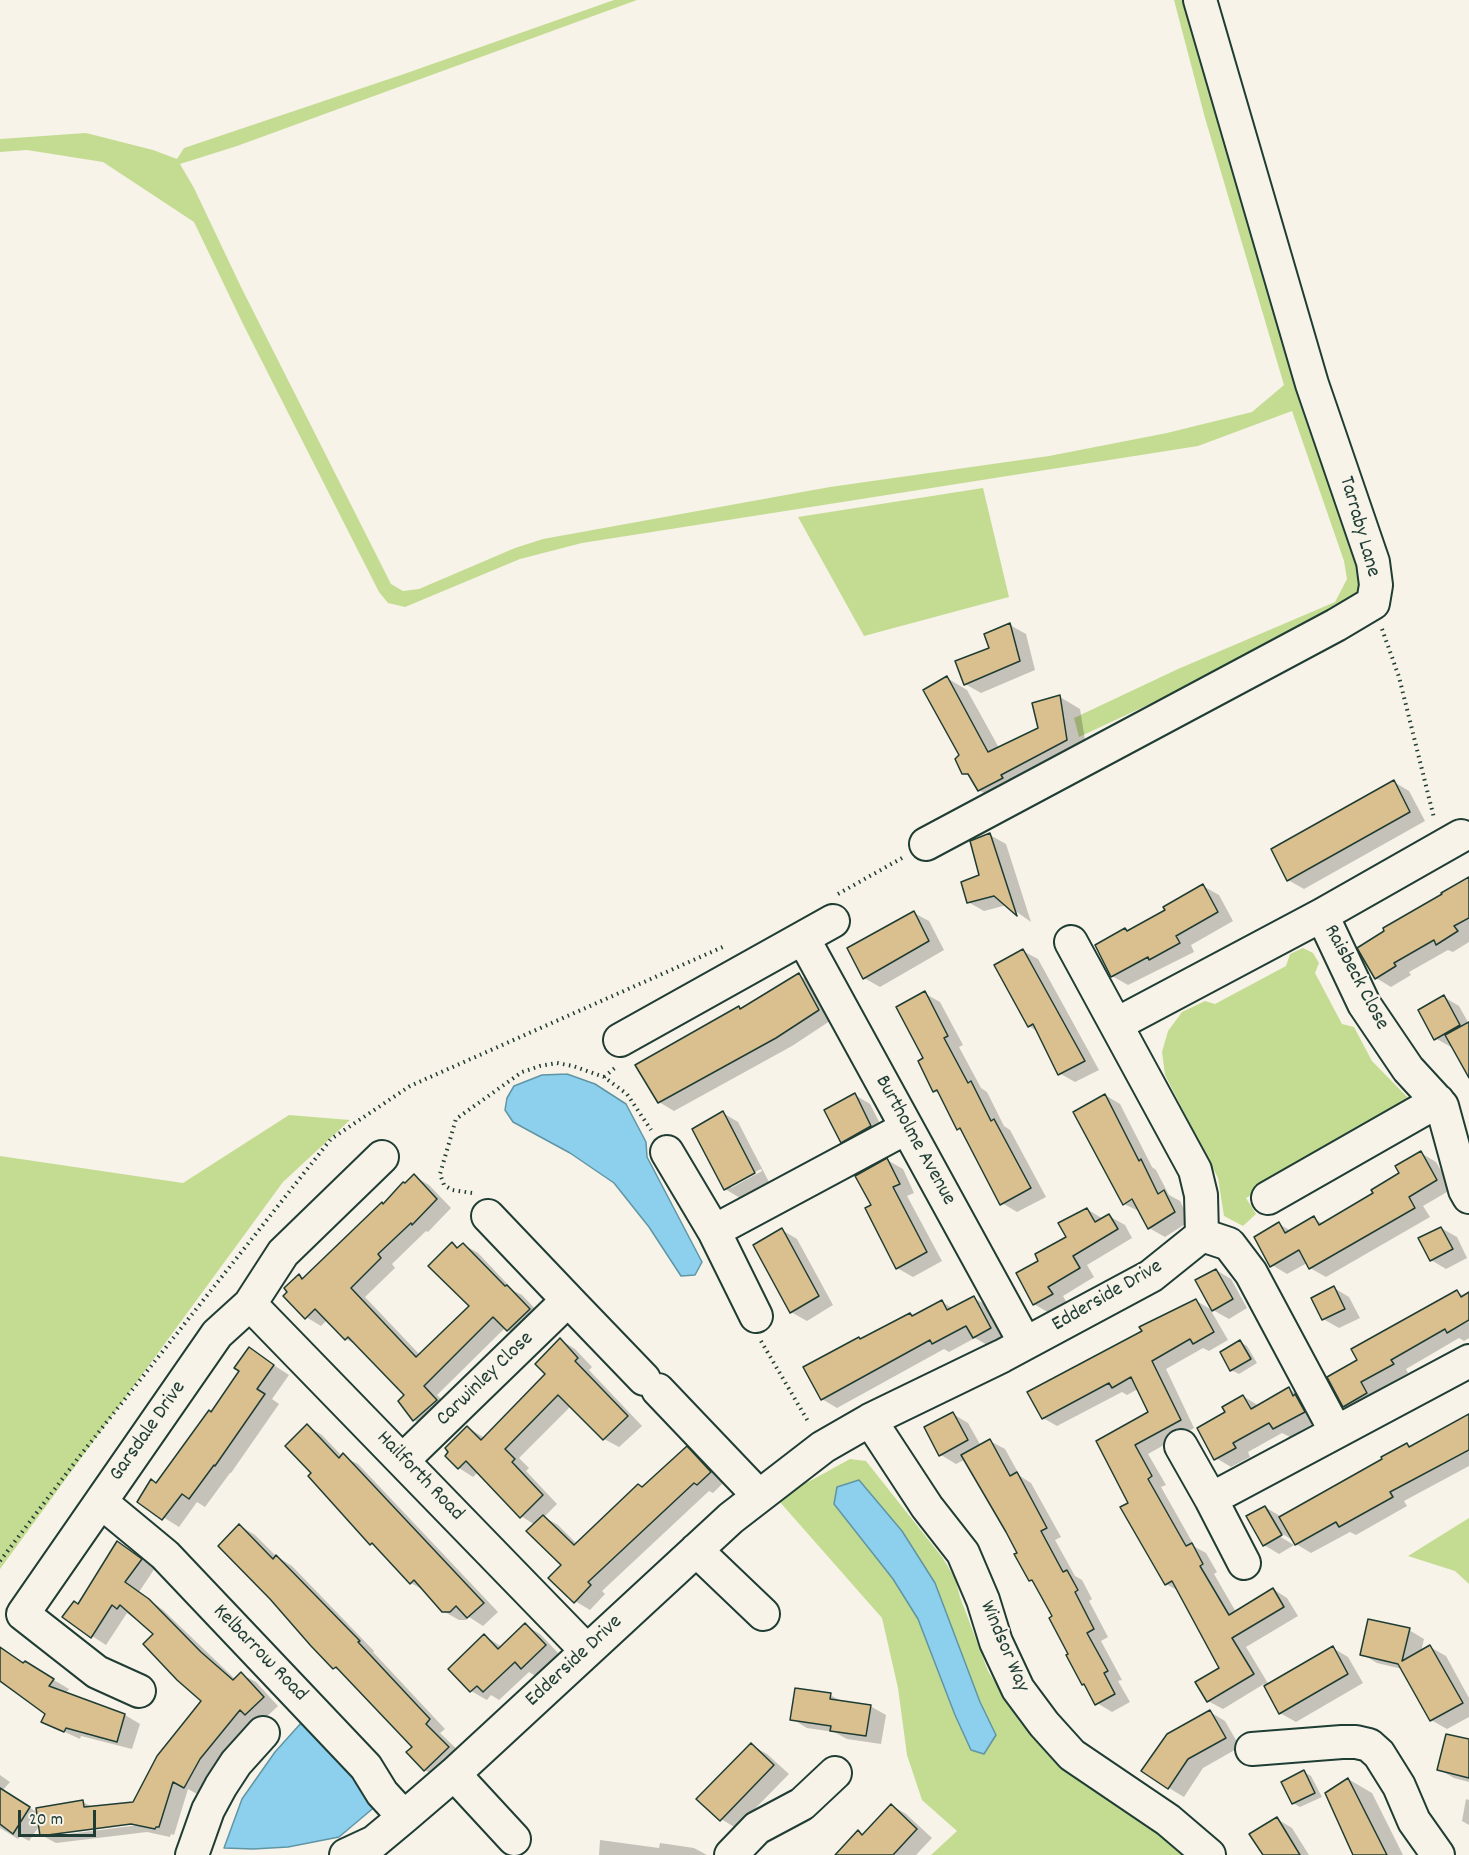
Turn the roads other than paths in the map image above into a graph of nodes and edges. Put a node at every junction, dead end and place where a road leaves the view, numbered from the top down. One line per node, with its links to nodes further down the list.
1 (1200, 0): 3 (street, Tarraby Lane)
2 (1450, 842): 5 (street)
3 (926, 844)
4 (833, 909): 6 (street)
5 (1322, 915): 8 (street); 10 (street, Raisbeck Close)
6 (804, 938): 9 (street); 11 (street, Burtholme Avenue)
7 (1071, 942): 8 (street)
8 (1117, 1024): 18 (street)
9 (620, 1040)
10 (1438, 1101): 14 (street, Raisbeck Close); 15 (street)
11 (906, 1128): 17 (street); 22 (street, Burtholme Avenue)
12 (661, 1145): 17 (street)
13 (382, 1157): 20 (street, Garsdale Drive)
14 (1469, 1197)
15 (1268, 1198)
16 (482, 1205): 19 (street)
17 (714, 1231): 21 (street)
18 (1202, 1235): 22 (street, Edderside Drive); 25 (street)
19 (568, 1300): 27 (street, Carwinley Close); 28 (street)
20 (250, 1304): 27 (street, Hailforth Road); 30 (street, Garsdale Drive)
21 (756, 1316)
22 (1025, 1343): 24 (street, Edderside Drive)
23 (1469, 1361): 25 (street)
24 (870, 1420): 28 (street, Edderside Drive); 45 (street, Windsor Way)
25 (1336, 1432): 29 (street)
26 (1181, 1446): 29 (street)
27 (403, 1460): 34 (street, Hailforth Road)
28 (759, 1496): 31 (street, Edderside Drive)
29 (1211, 1499): 32 (street)
30 (101, 1502): 35 (street, Garsdale Drive); 40 (street, Kelbarrow Road)
31 (696, 1550): 33 (street); 34 (street, Edderside Drive)
32 (1244, 1563)
33 (763, 1614)
34 (587, 1651): 39 (street, Edderside Drive)
35 (139, 1692)
36 (263, 1733): 42 (street)
37 (1249, 1747): 46 (street)
38 (835, 1773): 44 (street)
39 (454, 1774): 40 (street, Edderside Drive); 41 (street)
40 (404, 1817): 43 (street, Edderside Drive)
41 (514, 1839)
42 (192, 1855)
43 (346, 1855)
44 (731, 1855)
45 (1209, 1855)
46 (1438, 1855)

